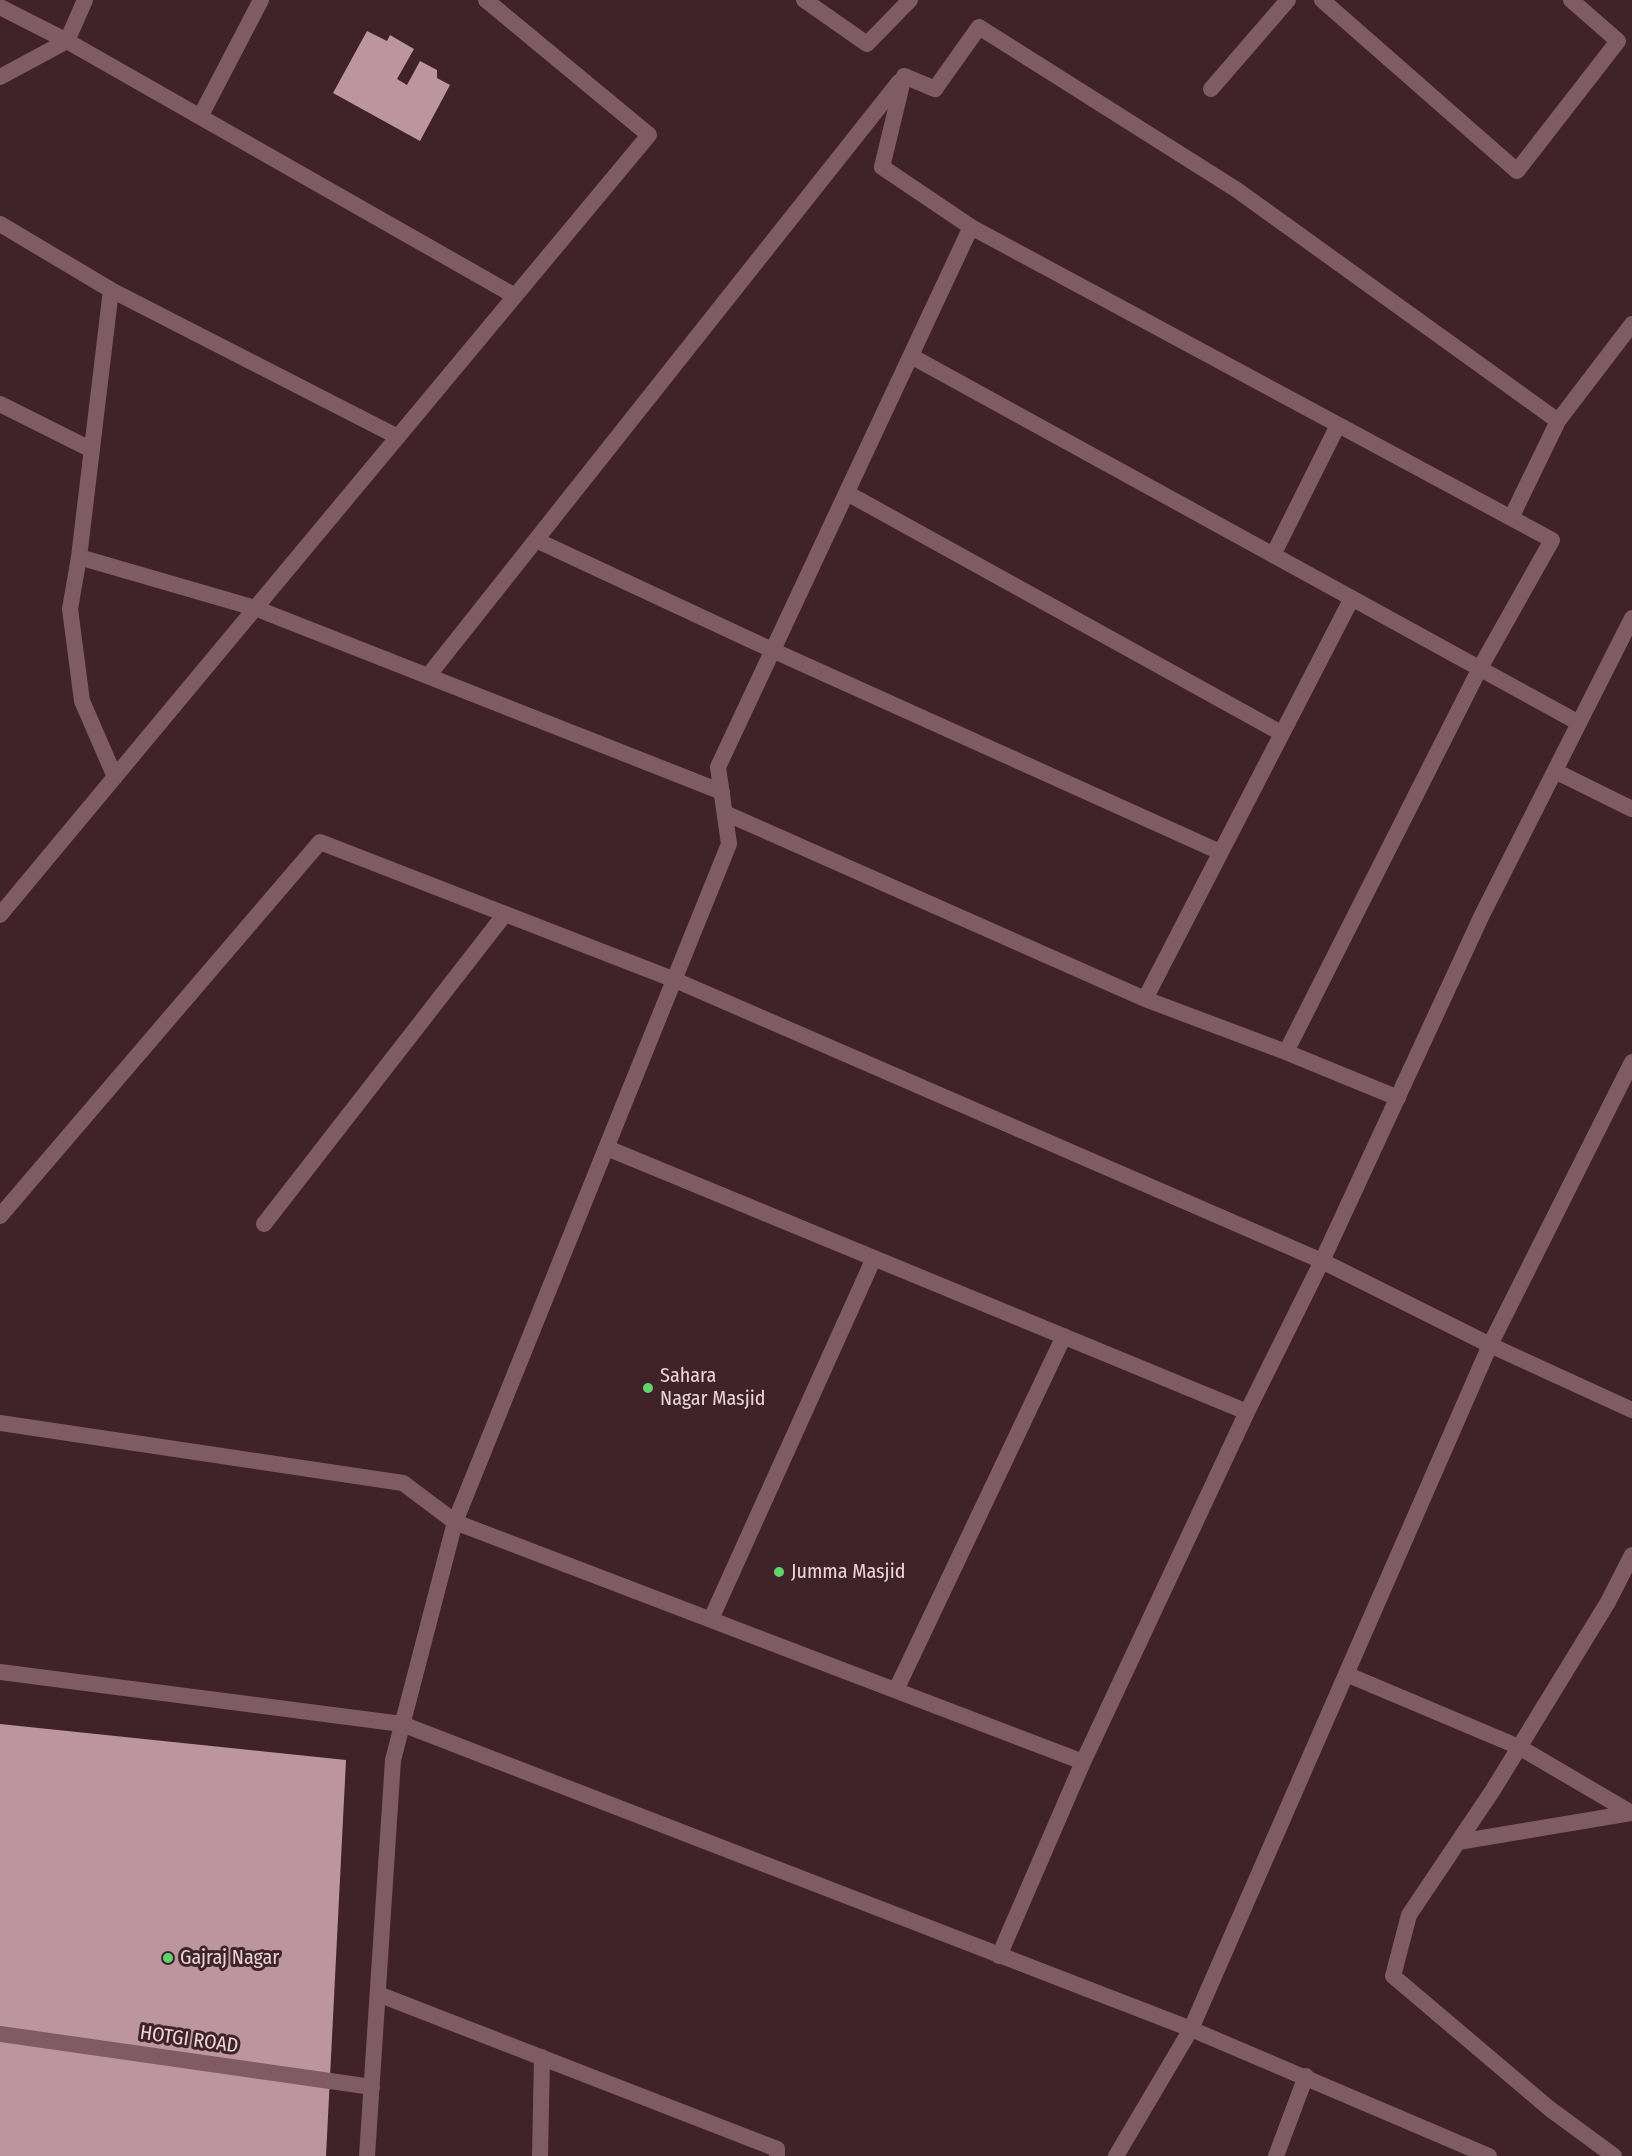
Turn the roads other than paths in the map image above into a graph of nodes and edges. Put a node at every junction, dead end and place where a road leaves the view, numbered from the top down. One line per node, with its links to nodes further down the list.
1 (85, 0): 10 (street)
2 (261, 0): 14 (street)
3 (486, 0): 18 (street)
4 (804, 0): 5 (street)
5 (910, 0)
6 (1288, 0): 13 (street)
7 (1322, 0): 8 (street)
8 (1571, 0)
9 (0, 7): 10 (street)
10 (67, 41): 12 (street); 14 (street)
11 (904, 76): 16 (street); 22 (street); 28 (street)
12 (0, 77)
13 (1211, 89)
14 (200, 117): 18 (street)
15 (0, 224): 17 (street)
16 (971, 227): 20 (street); 23 (street)
17 (111, 290): 24 (street); 25 (street)
18 (515, 296): 24 (street)
19 (1632, 324): 22 (street)
20 (911, 356): 26 (street); 29 (street)
21 (0, 404): 25 (street)
22 (1558, 421): 27 (street)
23 (1338, 425): 27 (street); 29 (street)
24 (398, 436): 32 (street)
25 (92, 450): 30 (street)
26 (847, 493): 34 (street); 38 (street)
27 (1511, 518): 35 (street)
28 (536, 540): 34 (street); 36 (street)
29 (1273, 555): 31 (street)
30 (80, 557): 32 (street); 40 (street)
31 (1352, 598): 35 (street); 38 (street)
32 (255, 608): 36 (street); 40 (street)
33 (1632, 618): 37 (street)
34 (772, 650): 41 (street); 44 (street)
35 (1480, 668): 37 (street); 49 (street)
36 (428, 676): 41 (street)
37 (1579, 723): 39 (street)
38 (1281, 733): 44 (street)
39 (1555, 771): 42 (street); 51 (street)
40 (115, 777): 46 (street)
41 (722, 792): 43 (street)
42 (1632, 808)
43 (725, 813): 47 (street); 48 (street)
44 (1220, 852): 48 (street)
45 (506, 914): 47 (street); 53 (street); 54 (street)
46 (0, 915)
47 (675, 980): 52 (street); 56 (street)
48 (1145, 999): 49 (street)
49 (1286, 1052): 51 (street)
50 (1632, 1062): 58 (street)
51 (1398, 1098): 56 (street)
52 (607, 1148): 55 (street); 62 (street)
53 (0, 1216)
54 (264, 1224)
55 (874, 1258): 57 (street); 64 (street)
56 (1322, 1261): 58 (street); 60 (street)
57 (1064, 1336): 60 (street); 67 (street)
58 (1490, 1345): 59 (street); 66 (street)
59 (1632, 1410)
60 (1247, 1412): 70 (street)
61 (0, 1423): 62 (street)
62 (456, 1522): 64 (street); 68 (street)
63 (1632, 1555): 69 (street)
64 (711, 1619): 67 (street)
65 (0, 1672): 68 (street)
66 (1346, 1674): 69 (street); 75 (street)
67 (896, 1690): 70 (street)
68 (402, 1724): 73 (street); 74 (street)
69 (1519, 1747): 71 (street); 72 (street)
70 (1083, 1762): 73 (street)
71 (1631, 1812): 72 (street)
72 (1458, 1842): 86 (street)
73 (999, 1956): 75 (street)
74 (378, 1994): 77 (street); 79 (street)
75 (1191, 2029): 78 (street); 83 (street)
76 (0, 2034): 79 (street, HOTGI ROAD)
77 (542, 2058): 81 (street); 82 (street)
78 (1306, 2076): 84 (street); 85 (street)
79 (372, 2087): 80 (street)
80 (367, 2156)
81 (540, 2156)
82 (777, 2156)
83 (1116, 2156)
84 (1276, 2156)
85 (1489, 2156)
86 (1614, 2156)

